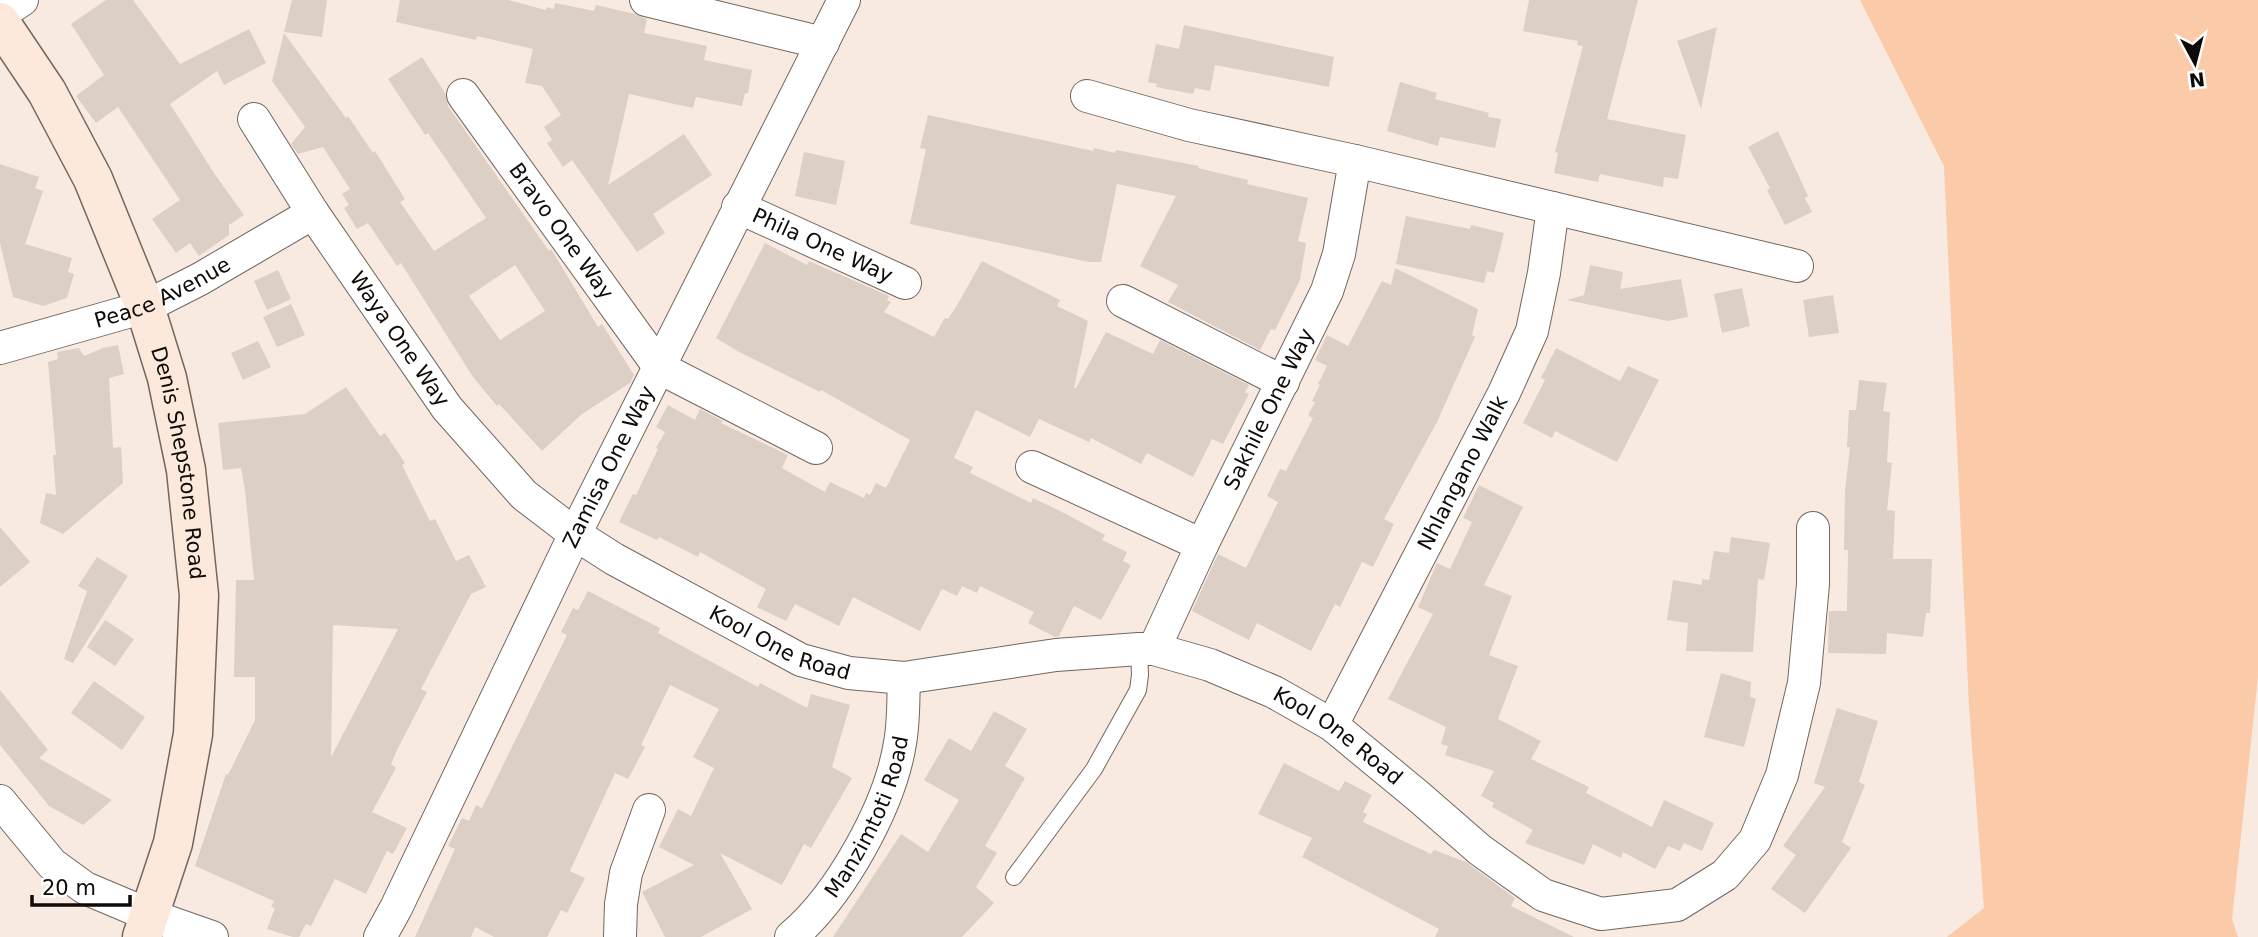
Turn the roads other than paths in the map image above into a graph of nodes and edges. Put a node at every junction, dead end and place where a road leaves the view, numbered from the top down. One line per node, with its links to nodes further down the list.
1 (22, 0): 4 (street)
2 (646, 0): 6 (street)
3 (845, 0): 6 (street, Zamisa One Way)
4 (0, 14)
5 (0, 22): 17 (street, Denis Shepstone Road)
6 (823, 43): 11 (street, Zamisa One Way)
7 (463, 95): 19 (street, Bravo One Way)
8 (1087, 96): 10 (street)
9 (254, 119): 13 (street, Waya One Way)
10 (1355, 160): 12 (street); 20 (street, Sakhile One Way)
11 (738, 207): 15 (street, Phila One Way); 19 (street, Zamisa One Way)
12 (1553, 208): 14 (street); 28 (street, Nhlangano Walk)
13 (313, 213): 17 (street, Peace Avenue); 24 (street, Waya One Way)
14 (1797, 266)
15 (905, 283)
16 (1123, 301): 20 (street)
17 (145, 307): 18 (street, Peace Avenue); 32 (street, Denis Shepstone Road)
18 (0, 348)
19 (660, 368): 21 (street); 24 (street, Zamisa One Way)
20 (1283, 382): 25 (street, Sakhile One Way)
21 (816, 448)
22 (1032, 467): 25 (street)
23 (1813, 528): 28 (street, Kool One Road)
24 (575, 534): 27 (street, Kool One Road); 34 (street, Zamisa One Way)
25 (1202, 545): 26 (street, Sakhile One Way)
26 (1146, 649): 27 (street, Kool One Road); 28 (street, Kool One Road); 31 (lane)
27 (904, 678): 36 (street, Manzimtoti Road)
28 (1332, 725)
29 (0, 801): 32 (street)
30 (649, 810): 35 (street)
31 (1014, 877)
32 (146, 926): 33 (street)
33 (212, 937)
34 (380, 937)
35 (620, 937)
36 (791, 937)

